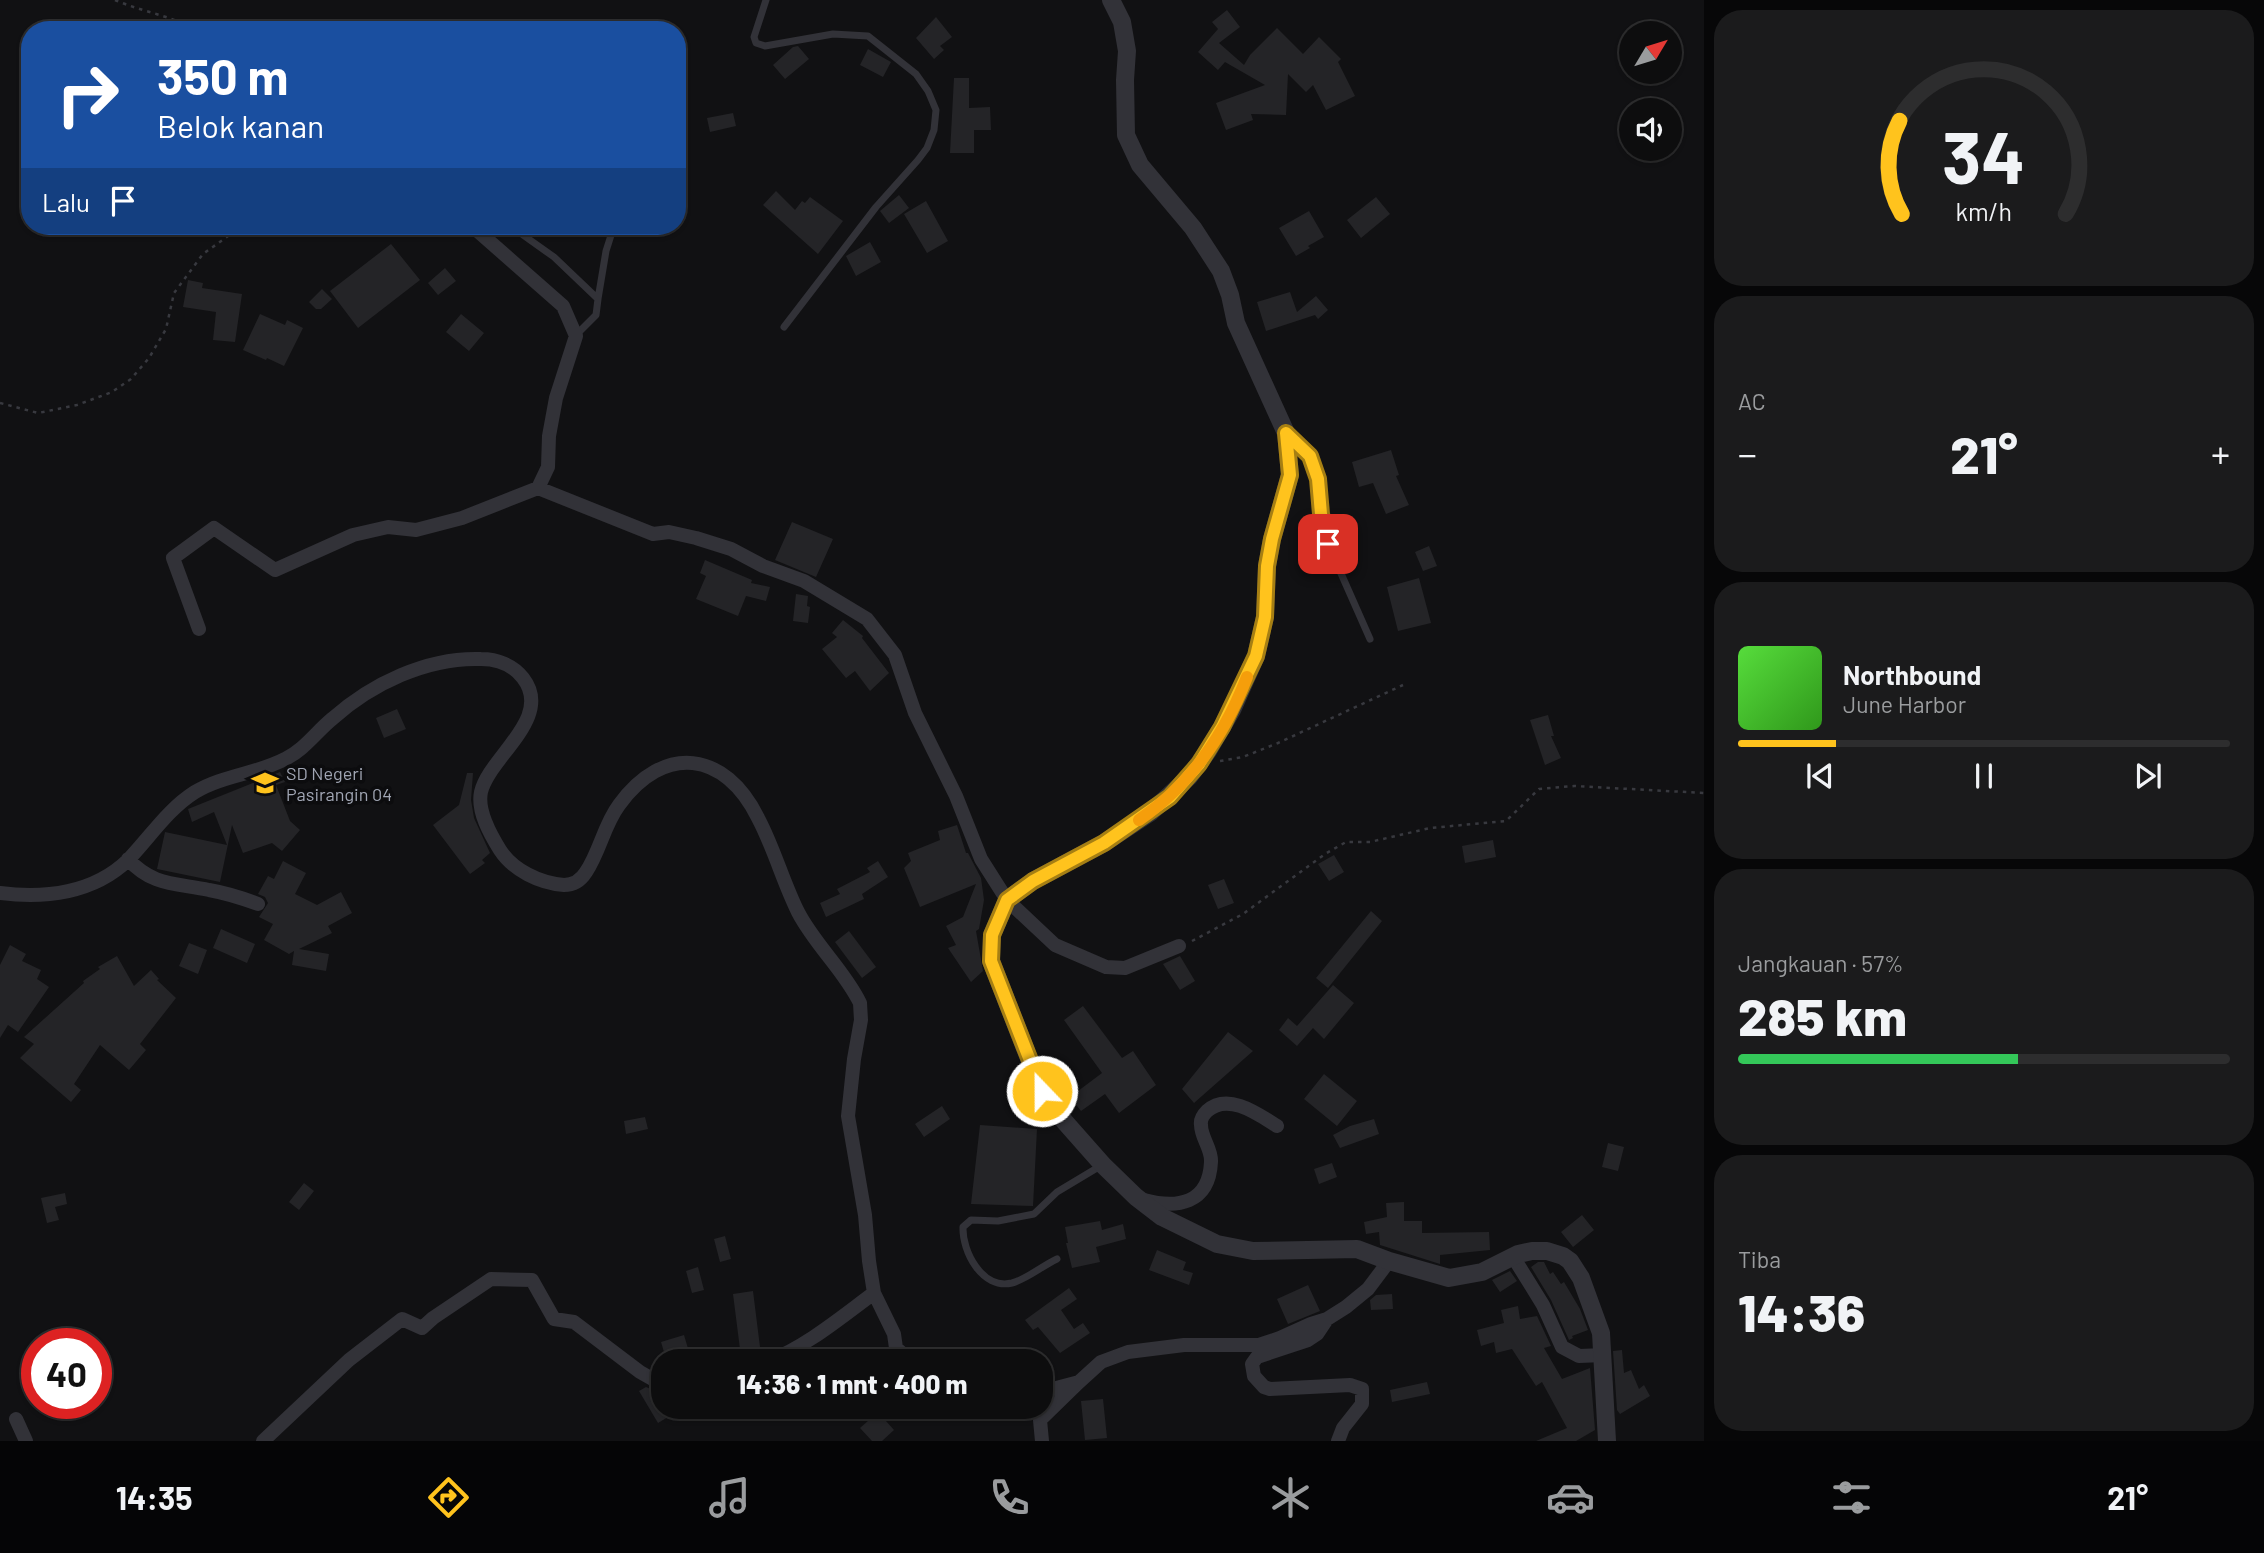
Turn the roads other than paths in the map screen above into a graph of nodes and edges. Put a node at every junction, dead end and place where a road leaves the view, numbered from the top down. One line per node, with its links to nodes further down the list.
1 (766, 0): 7 (lane)
2 (1111, 0): 9 (street)
3 (482, 235): 8 (street)
4 (523, 235): 6 (lane)
5 (611, 235): 6 (lane)
6 (598, 299): 8 (lane)
7 (784, 327)
8 (576, 336): 10 (street)
9 (1286, 433): 12 (lane); 15 (street)
10 (538, 488): 11 (street); 15 (street)
11 (198, 629)
12 (1370, 639)
13 (128, 859): 14 (street); 16 (street); 24 (street)
14 (0, 893)
15 (1007, 900): 17 (street); 19 (street)
16 (258, 904)
17 (1179, 946)
18 (1277, 1126): 20 (street)
19 (1103, 1165): 20 (street); 22 (lane)
20 (1136, 1198): 23 (street)
21 (1518, 1254): 23 (street); 28 (street); 28 (street)
22 (1057, 1259)
23 (1389, 1261): 25 (street)
24 (874, 1293): 26 (street); 27 (street)
25 (1327, 1320): 30 (street); 36 (street)
26 (794, 1349)
27 (897, 1349)
28 (1604, 1355): 37 (street)
29 (651, 1378): 34 (street)
30 (1079, 1382): 31 (street); 35 (street)
31 (1053, 1389)
32 (16, 1419): 33 (street)
33 (26, 1441)
34 (263, 1441)
35 (1042, 1441)
36 (1338, 1441)
37 (1607, 1441)

